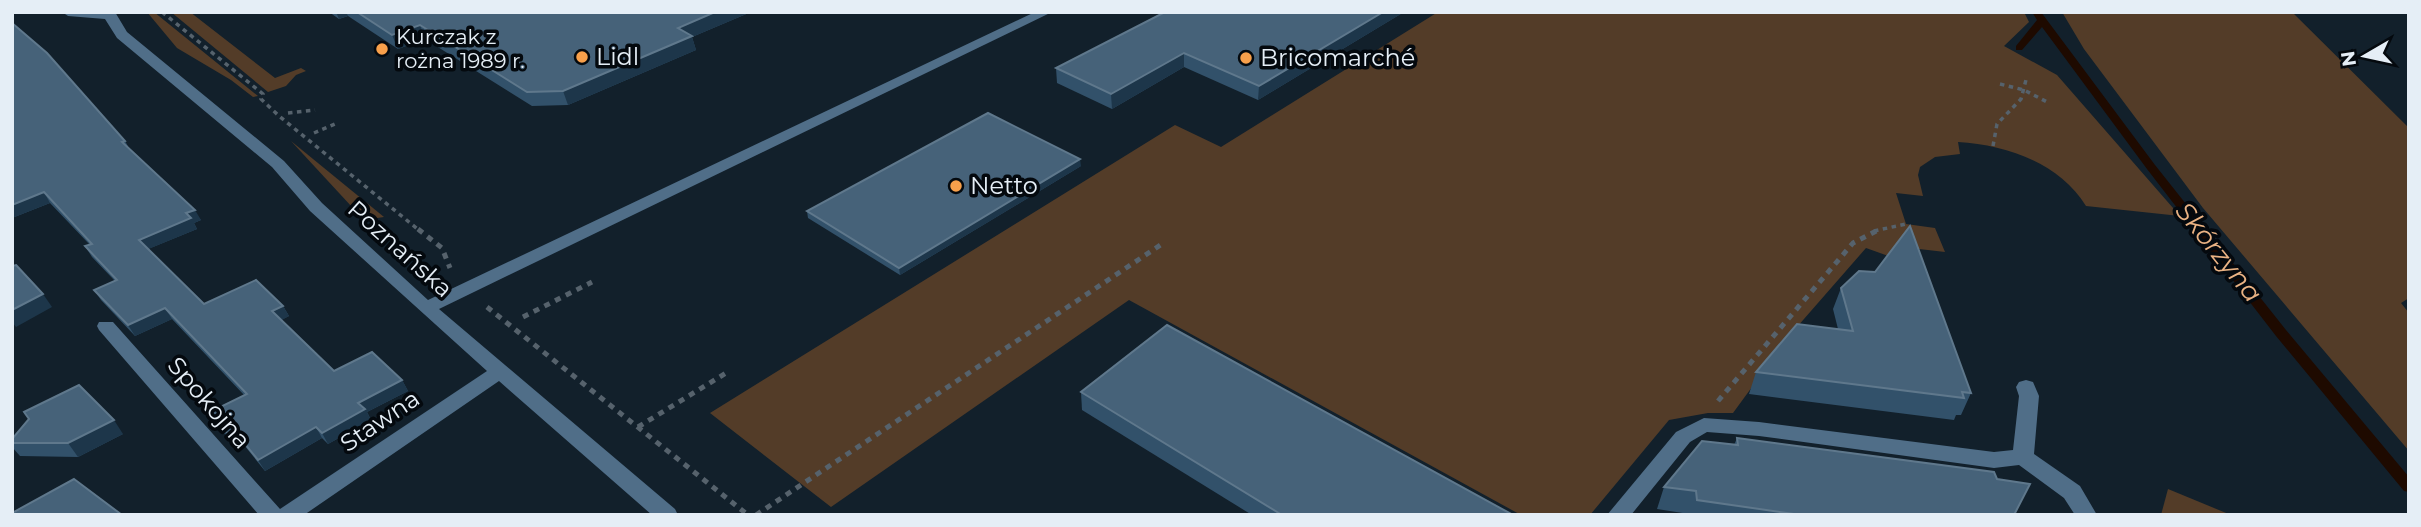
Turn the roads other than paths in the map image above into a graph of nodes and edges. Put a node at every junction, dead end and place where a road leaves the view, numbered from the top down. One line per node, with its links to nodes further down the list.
1 (68, 12): 3 (street)
2 (1046, 12): 4 (street)
3 (109, 13): 4 (street, Poznańska)
4 (426, 308): 6 (street, Poznańska)
5 (106, 326): 9 (street, Spokojna)
6 (501, 371): 10 (street, Stawna); 11 (street, Poznańska)
7 (2026, 387): 8 (street)
8 (2023, 457): 12 (street); 13 (street)
9 (272, 515)
10 (287, 515)
11 (667, 515)
12 (1618, 515)
13 (2086, 515)

